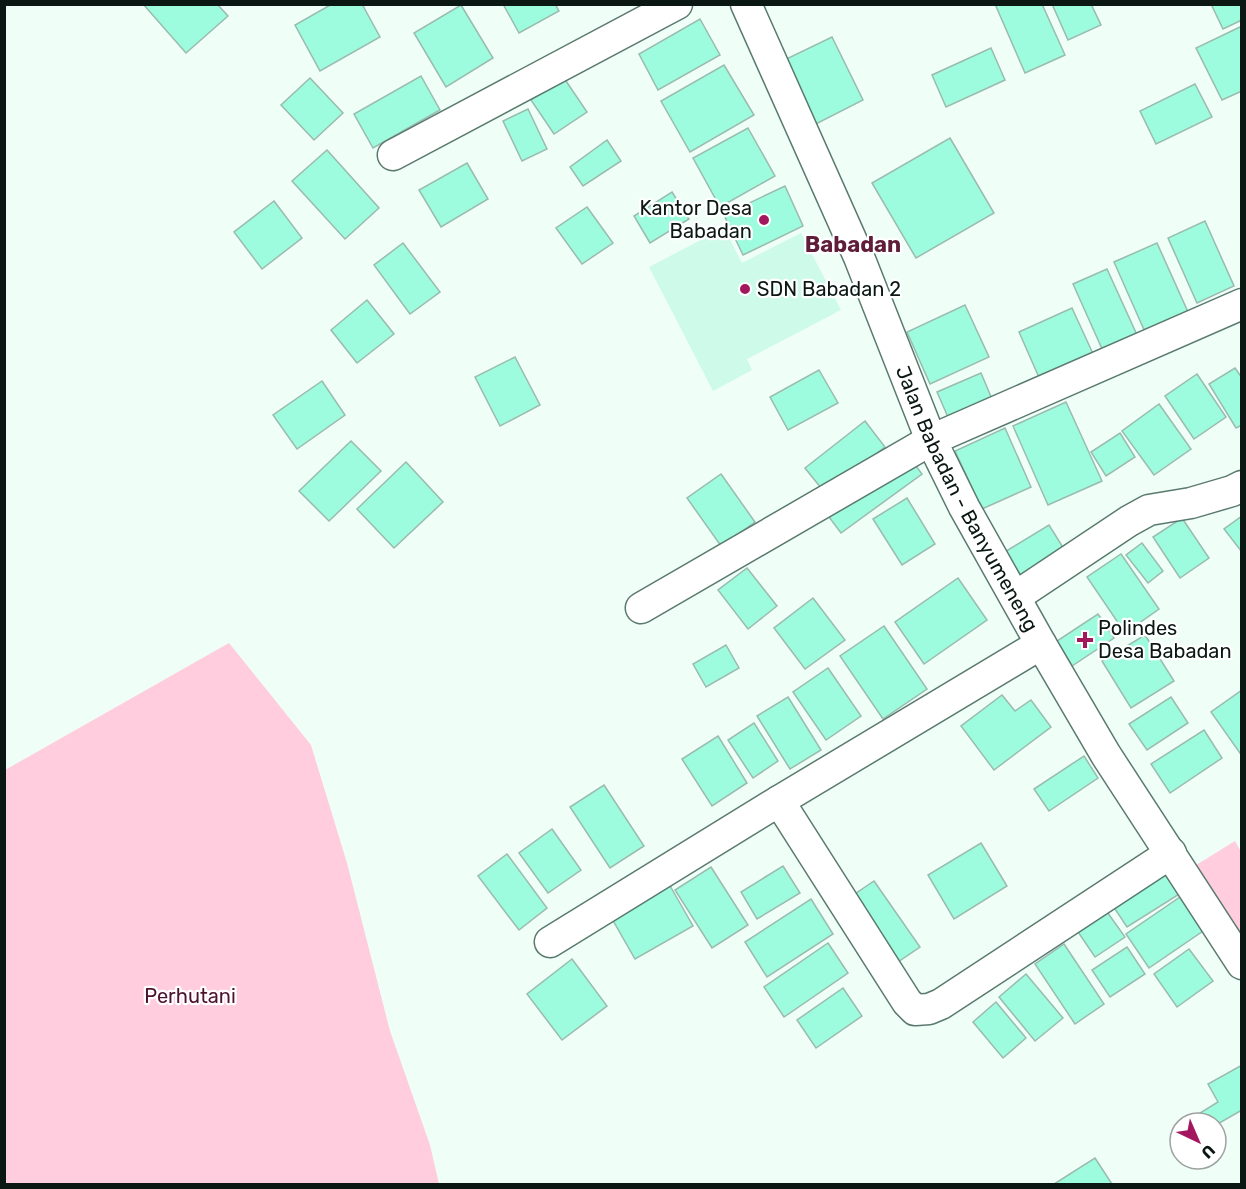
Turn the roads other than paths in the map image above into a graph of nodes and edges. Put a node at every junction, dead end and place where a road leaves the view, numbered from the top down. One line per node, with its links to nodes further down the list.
1 (677, 4): 3 (street)
2 (746, 4): 5 (street, Jalan Babadan - Banyumeneng)
3 (393, 155)
4 (1242, 304): 5 (street)
5 (931, 440): 7 (street, Jalan Babadan - Banyumeneng); 8 (street)
6 (1242, 486): 7 (street)
7 (1015, 597): 9 (street, Jalan Babadan - Banyumeneng)
8 (641, 608)
9 (1041, 644): 10 (street); 11 (street, Jalan Babadan - Banyumeneng)
10 (779, 801): 11 (street); 12 (street)
11 (1171, 853): 13 (street, Jalan Babadan - Banyumeneng)
12 (550, 942)
13 (1242, 964)

